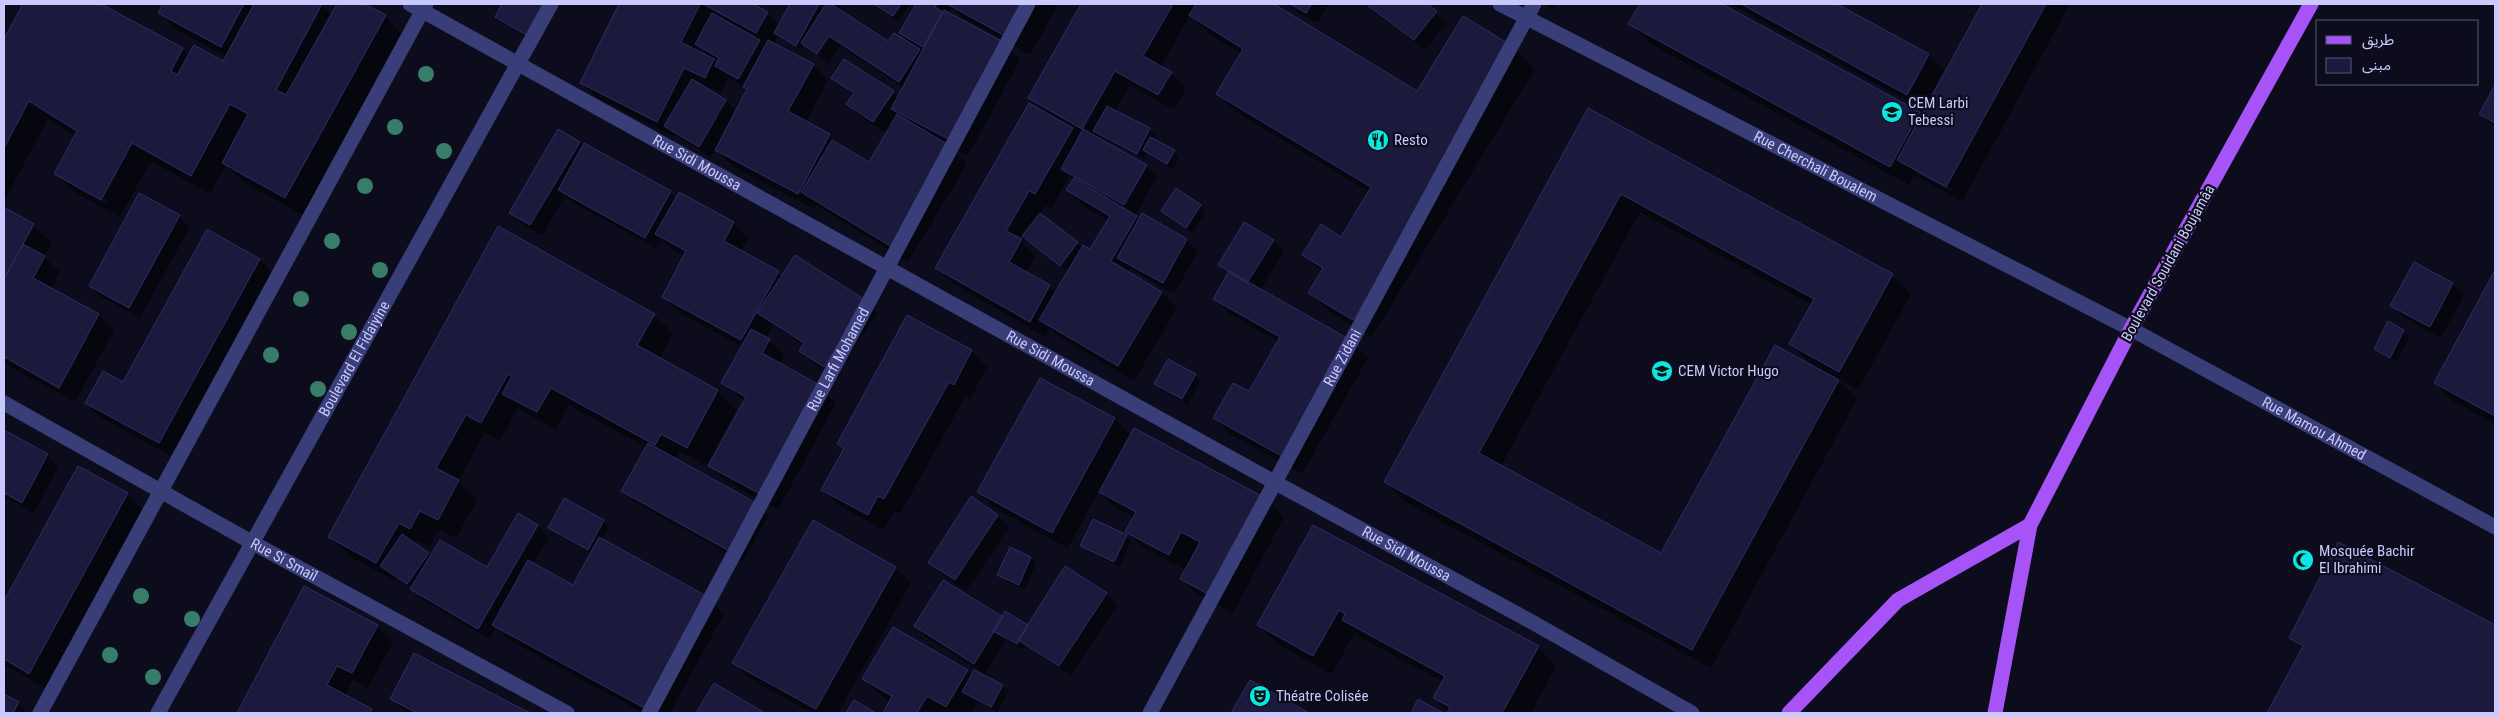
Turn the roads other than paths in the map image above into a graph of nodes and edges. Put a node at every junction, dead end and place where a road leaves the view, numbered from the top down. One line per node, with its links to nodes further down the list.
1 (550, 4): 8 (street, Boulevard El Fidaiyine)
2 (1028, 4): 9 (street, Rue Larfi Mohamed)
3 (1500, 4): 7 (street, Rue Cherchali Boualem)
4 (1534, 4): 7 (street, Rue Zidani)
5 (2311, 4): 10 (main road, Boulevard Souidani Boujamâa)
6 (419, 6): 8 (street, Rue Sidi Moussa); 13 (street)
7 (1527, 18): 10 (street, Rue Cherchali Boualem); 12 (street, Rue Zidani)
8 (517, 65): 9 (street, Rue Sidi Moussa); 16 (street, Boulevard El Fidaiyine)
9 (885, 267): 12 (street, Rue Sidi Moussa); 20 (street, Rue Larfi Mohamed)
10 (2131, 329): 14 (main road, Boulevard Souidani Boujamâa); 15 (street, Rue Mamou Ahmed)
11 (4, 403): 13 (street, Rue Si Smaïl)
12 (1274, 482): 21 (street, Rue Zidani); 22 (street, Rue Sidi Moussa)
13 (162, 492): 16 (street, Rue Si Smaïl); 17 (street)
14 (2030, 525): 23 (main road); 24 (main road, Boulevard Souidani Boujamâa)
15 (2495, 527)
16 (253, 543): 18 (street, Boulevard El Fidaiyine); 19 (street, Rue Si Smaïl)
17 (40, 713)
18 (158, 713)
19 (567, 713)
20 (649, 713)
21 (1150, 713)
22 (1692, 713)
23 (1789, 713)
24 (1995, 713)

